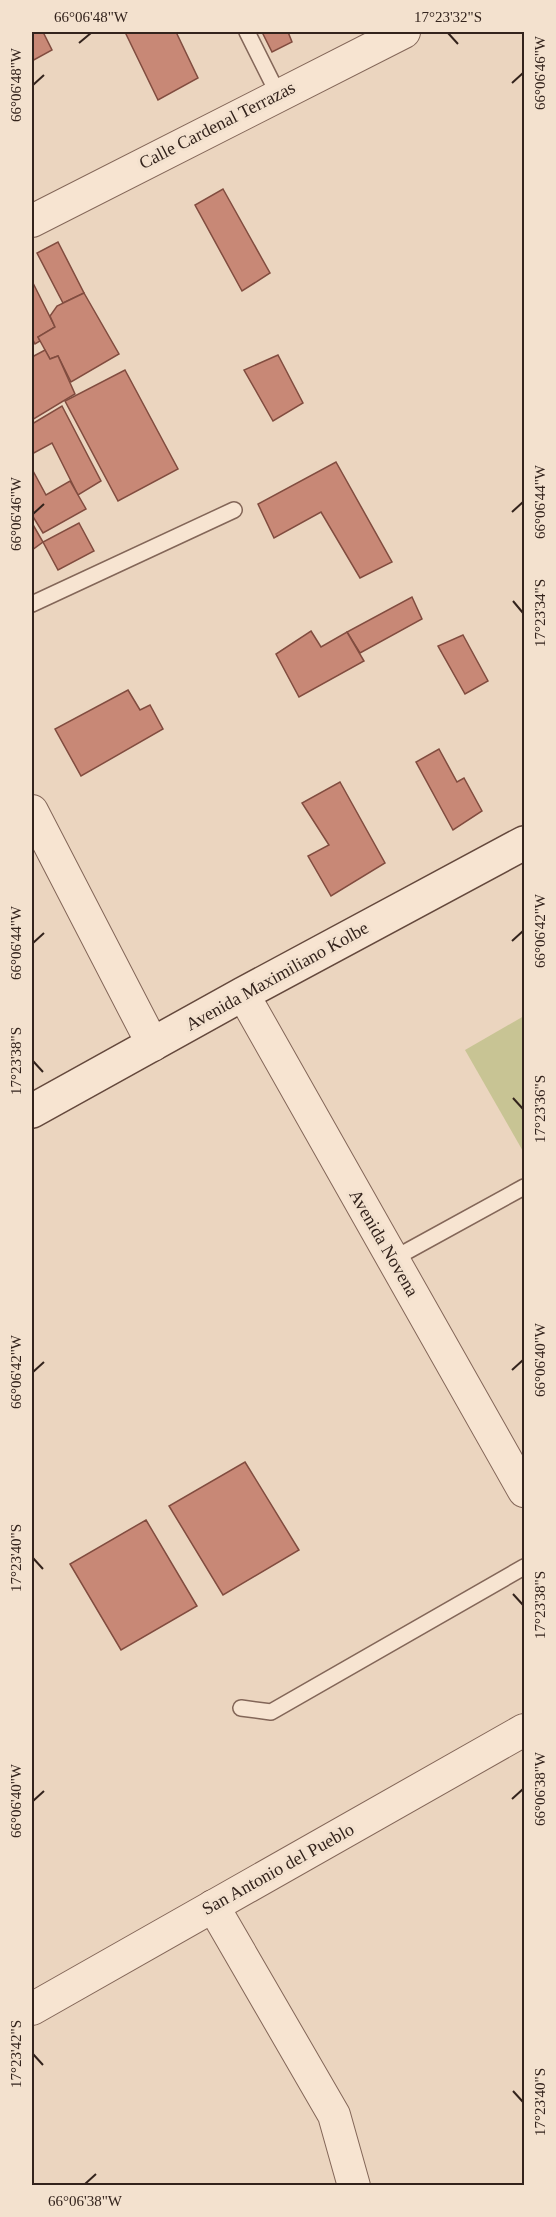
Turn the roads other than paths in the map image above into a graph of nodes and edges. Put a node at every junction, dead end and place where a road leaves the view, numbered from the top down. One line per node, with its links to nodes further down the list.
1 (248, 32): 3 (lane)
2 (404, 32): 3 (street, Calle Cardenal Terrazas)
3 (278, 94): 4 (street, Calle Cardenal Terrazas)
4 (32, 221)
5 (234, 510): 6 (lane)
6 (32, 604)
7 (32, 812): 10 (street)
8 (525, 843): 9 (main road, Avenida Maximiliano Kolbe)
9 (243, 994): 10 (main road, Avenida Maximiliano Kolbe); 13 (street, Avenida Novena)
10 (153, 1045): 11 (main road, Avenida Maximiliano Kolbe)
11 (32, 1111)
12 (525, 1187): 13 (lane)
13 (393, 1259): 14 (street, Avenida Novena)
14 (525, 1491)
15 (525, 1568): 16 (lane)
16 (241, 1708)
17 (525, 1730): 18 (street, San Antonio del Pueblo)
18 (213, 1906): 19 (street, San Antonio del Pueblo); 20 (street)
19 (32, 2009)
20 (354, 2186)

